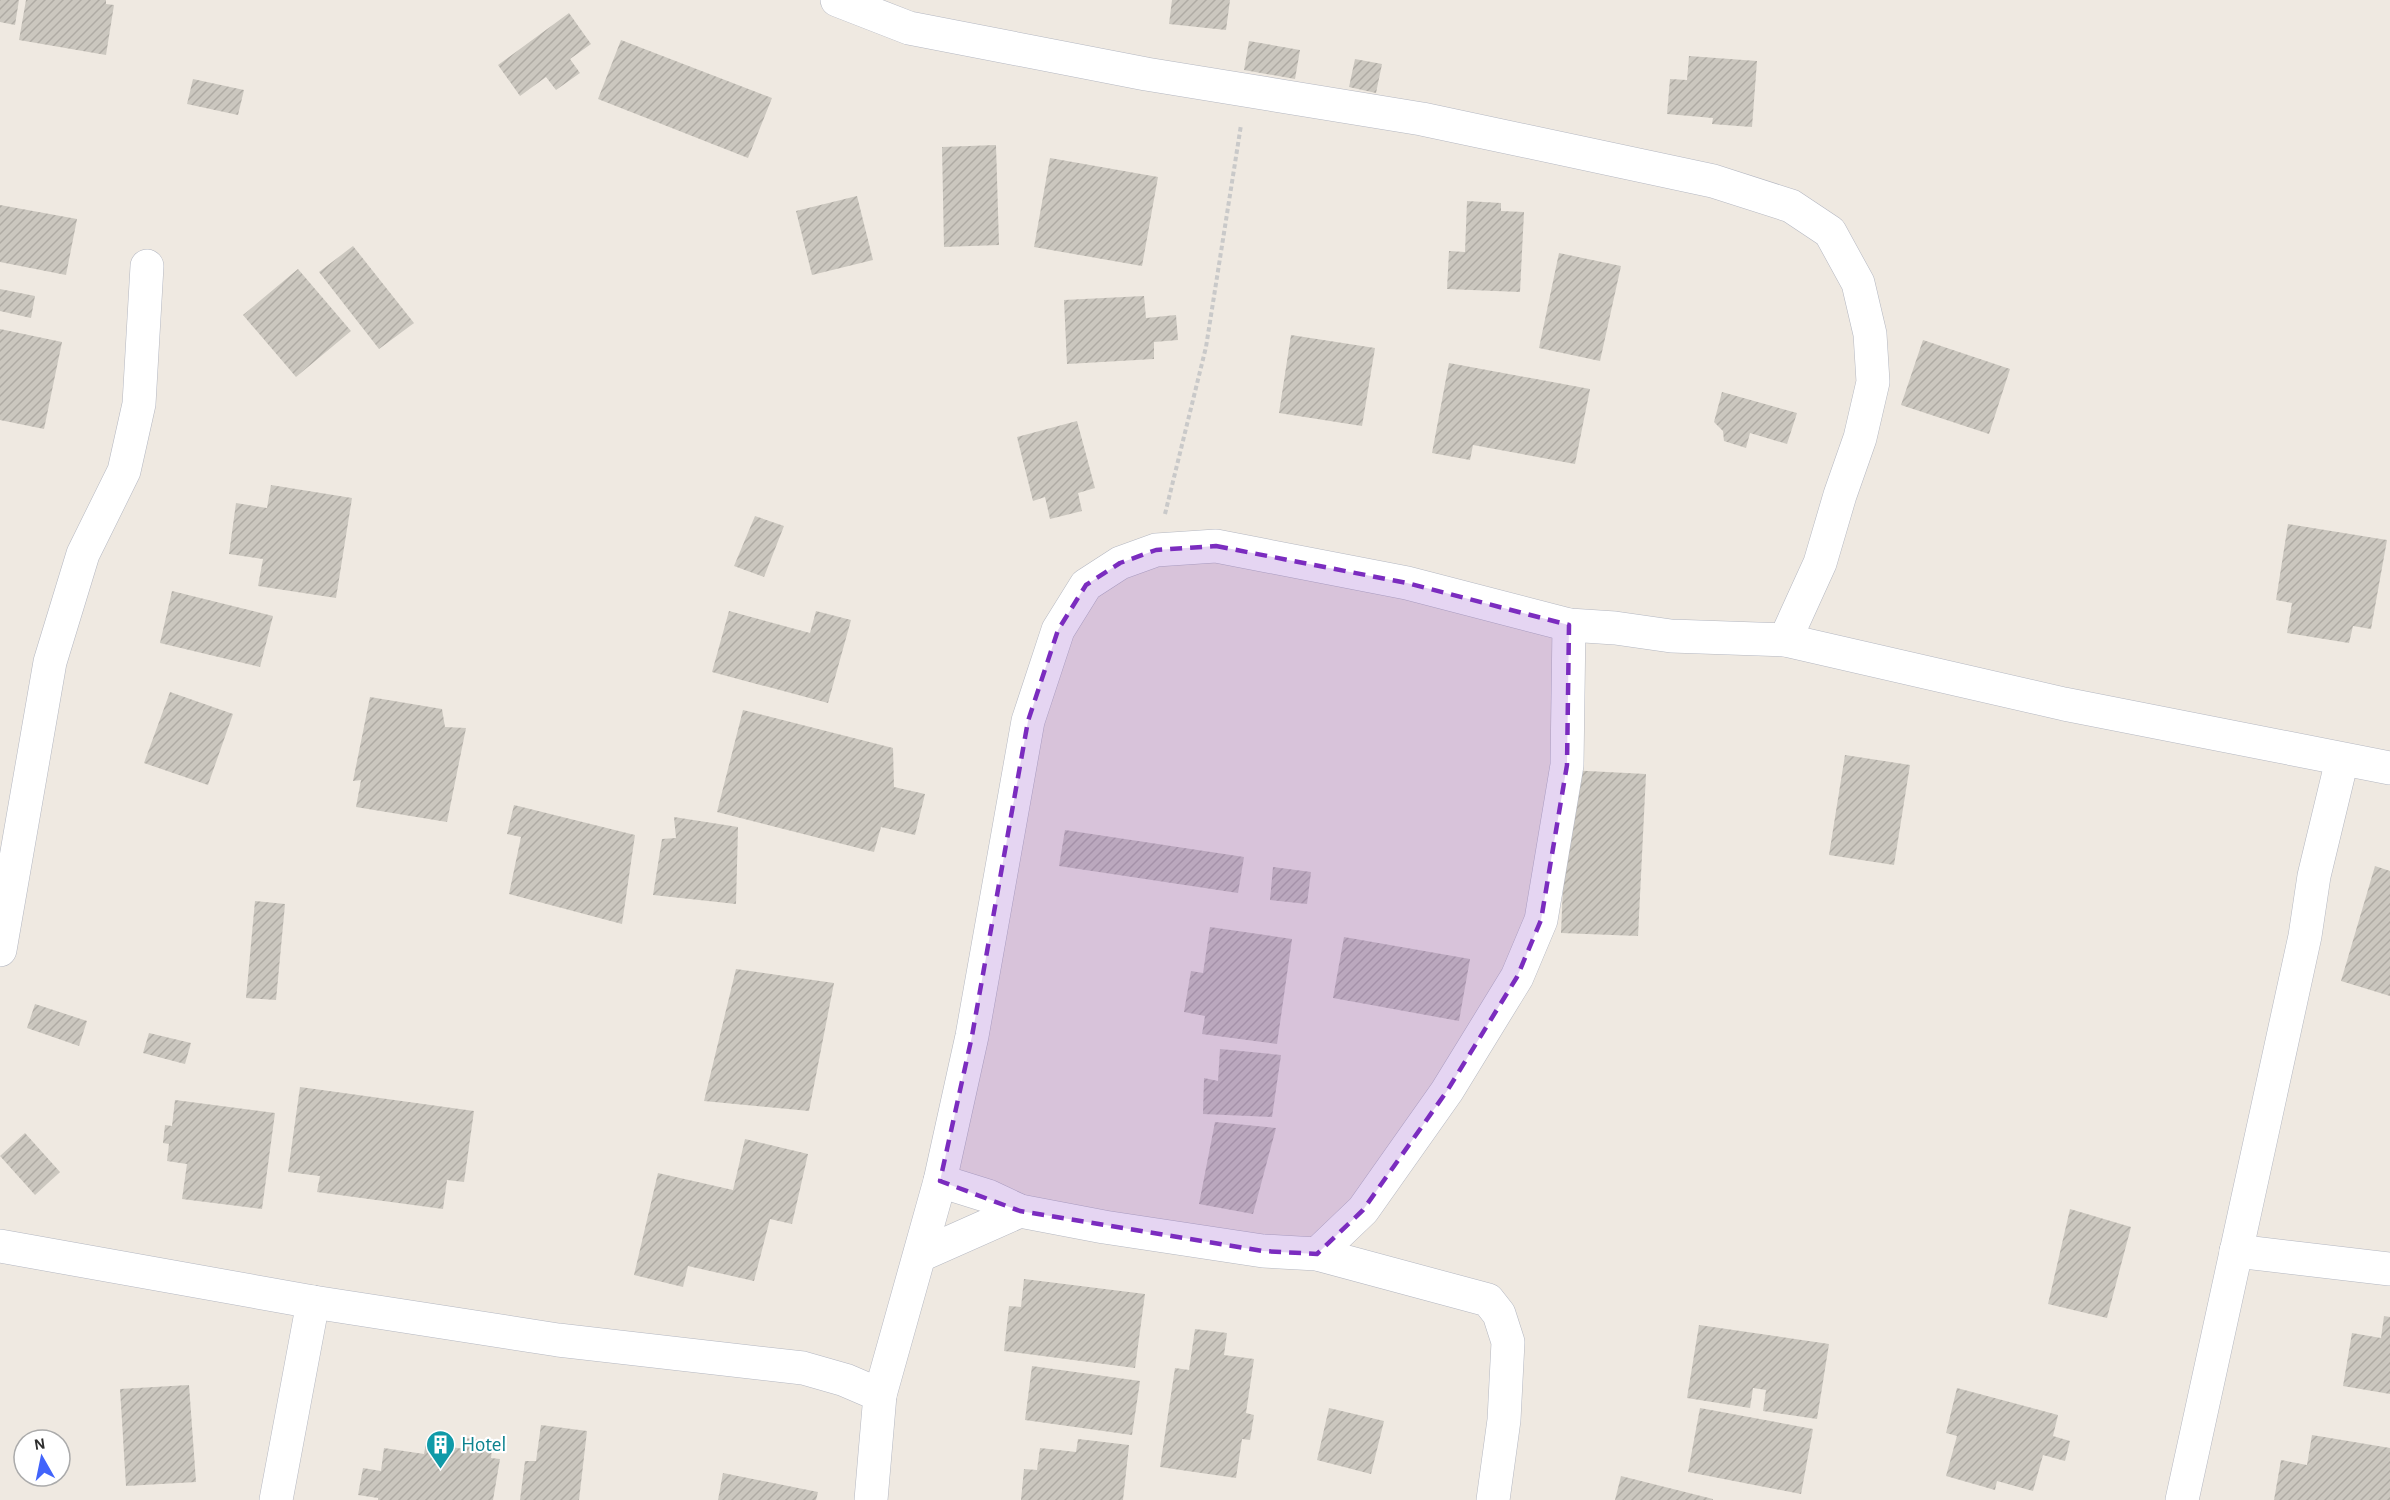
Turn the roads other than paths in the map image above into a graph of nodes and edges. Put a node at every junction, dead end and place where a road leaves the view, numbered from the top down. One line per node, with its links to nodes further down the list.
1 (837, 0): 4 (street)
2 (147, 266): 7 (street)
3 (1569, 625): 4 (street); 8 (street); 12 (street)
4 (1785, 640): 5 (street)
5 (2342, 760): 6 (street); 11 (street)
6 (2390, 768)
7 (0, 950)
8 (940, 1181): 9 (street); 13 (street)
9 (1020, 1211): 12 (street); 13 (street)
10 (0, 1246): 15 (street)
11 (2236, 1251): 14 (street); 20 (street)
12 (1317, 1254): 19 (street)
13 (921, 1255): 16 (street)
14 (2390, 1269)
15 (313, 1302): 16 (street); 17 (street)
16 (880, 1395): 18 (street)
17 (276, 1500)
18 (871, 1500)
19 (1493, 1500)
20 (2182, 1500)

